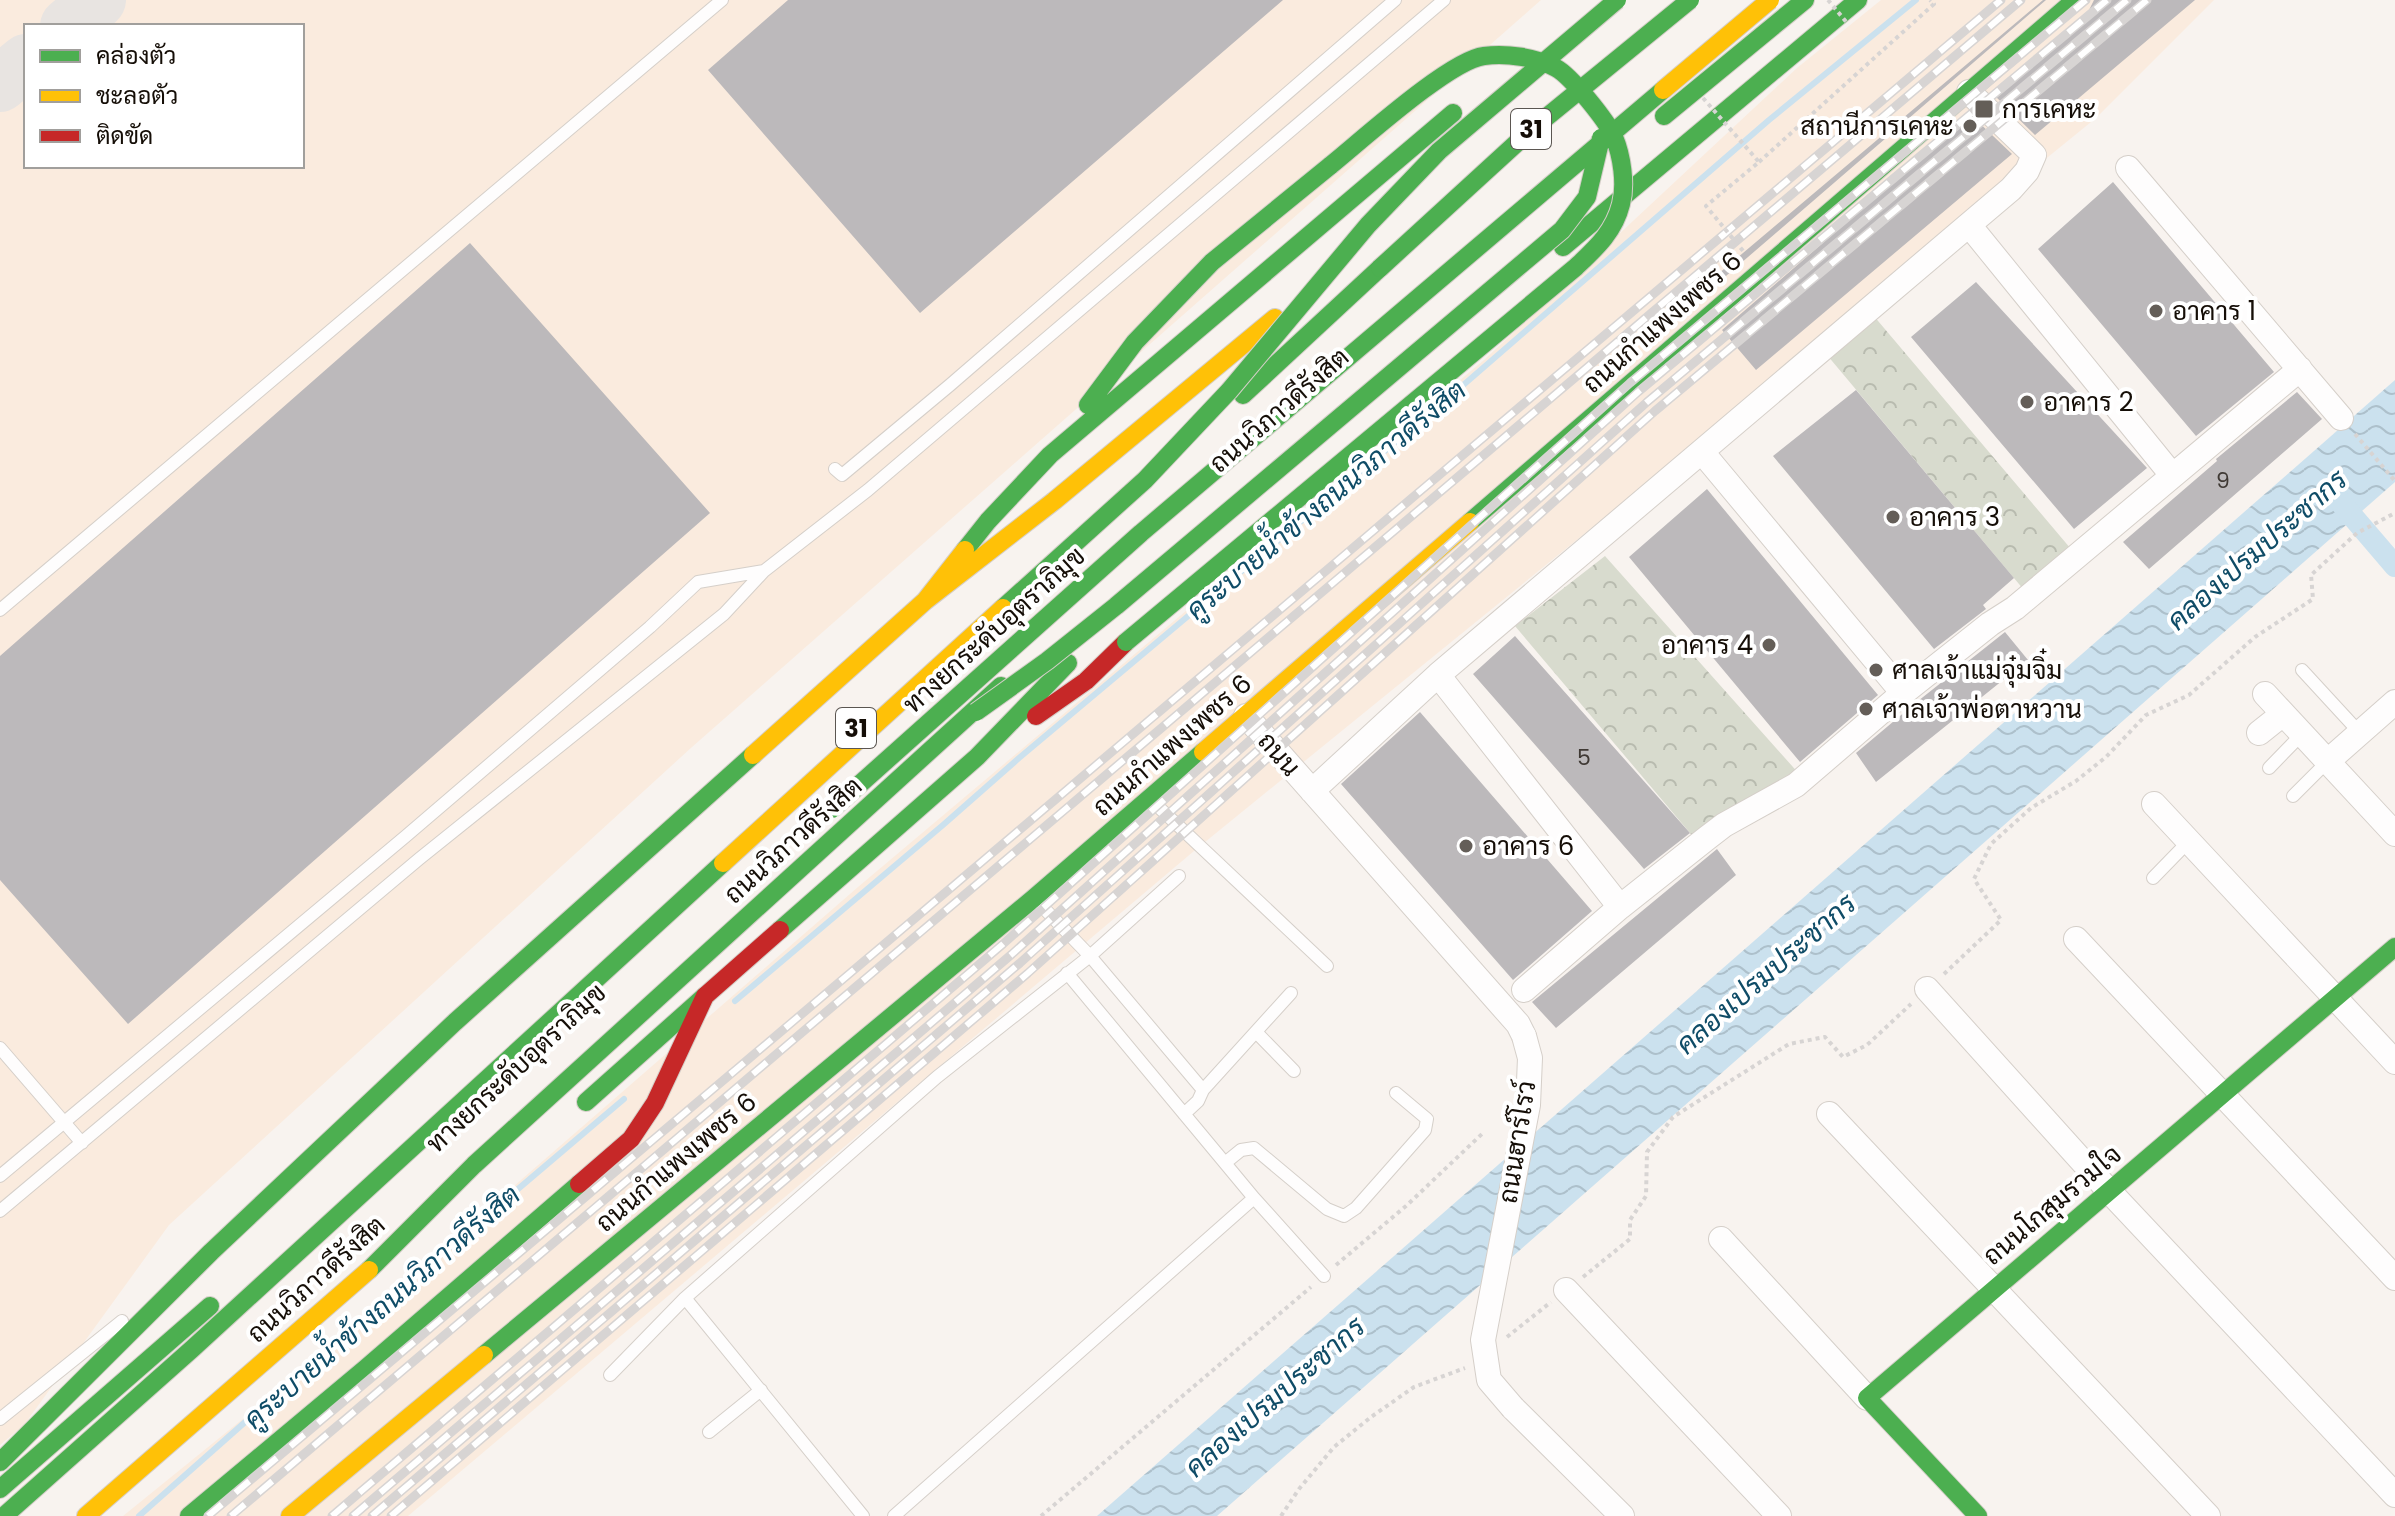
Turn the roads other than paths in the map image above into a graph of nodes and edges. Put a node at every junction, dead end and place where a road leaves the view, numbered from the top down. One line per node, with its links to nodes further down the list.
1 (722, 0): 33 (lane)
2 (1395, 0): 22 (lane)
3 (1444, 0): 23 (lane)
4 (1620, 0): 30 (main road, ทางยกระดับอุตราภิมุข, bridge); 32 (main road)
5 (1690, 0): 30 (main road, ทางยกระดับอุตราภิมุข / 31, bridge)
6 (1770, 0): 15 (main road, ทางยกระดับอุตราภิมุข / 31, bridge)
7 (1805, 0): 17 (main road)
8 (1858, 0): 44 (main road)
9 (2075, 0): 13 (main road, ถนนกำแพงเพชร 6)
10 (1539, 40): 12 (main road, 31)
11 (1667, 62): 89 (main road, ถนนวิภาวดีรังสิต / 31)
12 (1499, 74)
13 (1969, 92): 18 (street); 40 (main road, ถนนกำแพงเพชร 6)
14 (1463, 105): 27 (main road, 31)
15 (1602, 119): 27 (main road, bridge); 44 (main road, bridge)
16 (2128, 168): 21 (street)
17 (1565, 198)
18 (1969, 225): 25 (street); 29 (street)
19 (1529, 228): 20 (main road)
20 (1505, 248)
21 (2300, 369): 24 (street); 29 (street)
22 (950, 385): 23 (lane); 28 (lane)
23 (967, 405): 31 (lane)
24 (2348, 425)
25 (1702, 452): 35 (street); 36 (street)
26 (1268, 454): 91 (main road, ถนนวิภาวดีรังสิต / 31)
27 (1050, 455): 32 (main road, 31)
28 (835, 469)
29 (2172, 475): 36 (street)
30 (1145, 480): 107 (main road, ทางยกระดับอุตราภิมุข / 31, bridge)
31 (764, 571): 78 (lane); 79 (lane)
32 (925, 601): 88 (main road, 31)
33 (0, 610)
34 (2302, 670): 42 (lane)
35 (1438, 675): 47 (street); 56 (street)
36 (1903, 693): 56 (street)
37 (2265, 694): 39 (street)
38 (2395, 702): 42 (street)
39 (2283, 714): 41 (street); 43 (street)
40 (1246, 716): 47 (street, ถนน); 49 (main road, ถนนกำแพงเพชร 6)
41 (2259, 733)
42 (2360, 733): 45 (street)
43 (2302, 734): 45 (street); 46 (lane)
44 (977, 757): 65 (main road)
45 (2328, 761): 48 (lane); 51 (street)
46 (2269, 768)
47 (1312, 791): 112 (street, ถนนฮาร์โรว์, bridge)
48 (2293, 796)
49 (1150, 799): 55 (main road, ถนนกำแพงเพชร 6); 60 (lane)
50 (2154, 804): 52 (street)
51 (2395, 834)
52 (2188, 842): 54 (lane); 66 (street)
53 (1179, 876): 59 (lane)
54 (2153, 878)
55 (1034, 898): 59 (lane); 109 (main road, ถนนกำแพงเพชร 6)
56 (1620, 907): 63 (street)
57 (2076, 939): 74 (street)
58 (2395, 947): 66 (main road, ถนนโกสุมรวมใจ)
59 (1090, 956): 61 (lane); 72 (lane)
60 (1327, 966)
61 (1067, 973): 76 (lane); 96 (lane)
62 (1927, 989): 82 (street)
63 (1524, 990)
64 (1291, 993): 67 (lane)
65 (705, 996): 75 (main road); 108 (main road)
66 (2334, 999): 70 (street); 74 (main road, ถนนโกสุมรวมใจ)
67 (1256, 1032): 71 (lane); 72 (lane)
68 (0, 1048): 78 (lane)
69 (572, 1051): 84 (main road, ทางยกระดับอุตราภิมุข)
70 (2395, 1062)
71 (1294, 1071)
72 (1203, 1090): 76 (lane)
73 (1396, 1093): 80 (lane)
74 (2222, 1095): 82 (main road, ถนนโกสุมรวมใจ); 92 (street)
75 (578, 1109)
76 (1184, 1114): 80 (lane)
77 (1829, 1114): 93 (street)
78 (65, 1123): 79 (lane); 81 (lane)
79 (82, 1143): 85 (lane)
80 (1225, 1163): 83 (lane)
81 (0, 1176)
82 (2109, 1191): 93 (main road, ถนนโกสุมรวมใจ); 105 (street)
83 (1254, 1198): 90 (lane); 111 (lane)
84 (411, 1202)
85 (0, 1211)
86 (429, 1236): 91 (main road, 31)
87 (1721, 1239): 100 (street)
88 (211, 1252): 101 (lane); 103 (main road, 31)
89 (259, 1263)
90 (1324, 1276)
91 (362, 1277): 106 (main road, ถนนวิภาวดีรังสิต / 31)
92 (2395, 1278)
93 (1994, 1289): 100 (main road, ถนนโกสุมรวมใจ); 115 (street)
94 (1566, 1290): 113 (street)
95 (223, 1294): 104 (main road, ถนนวิภาวดีรังสิต)
96 (685, 1298): 98 (lane); 99 (lane)
97 (235, 1362): 106 (main road, 31)
98 (610, 1375)
99 (761, 1390): 102 (lane); 110 (lane)
100 (1867, 1398): 114 (main road)
101 (0, 1419)
102 (709, 1432)
103 (0, 1462)
104 (0, 1489)
105 (2395, 1495)
106 (78, 1512)
107 (4, 1516)
108 (189, 1516)
109 (290, 1516)
110 (863, 1516)
111 (894, 1516)
112 (1622, 1516)
113 (1779, 1516)
114 (1978, 1516)
115 (2208, 1516)

